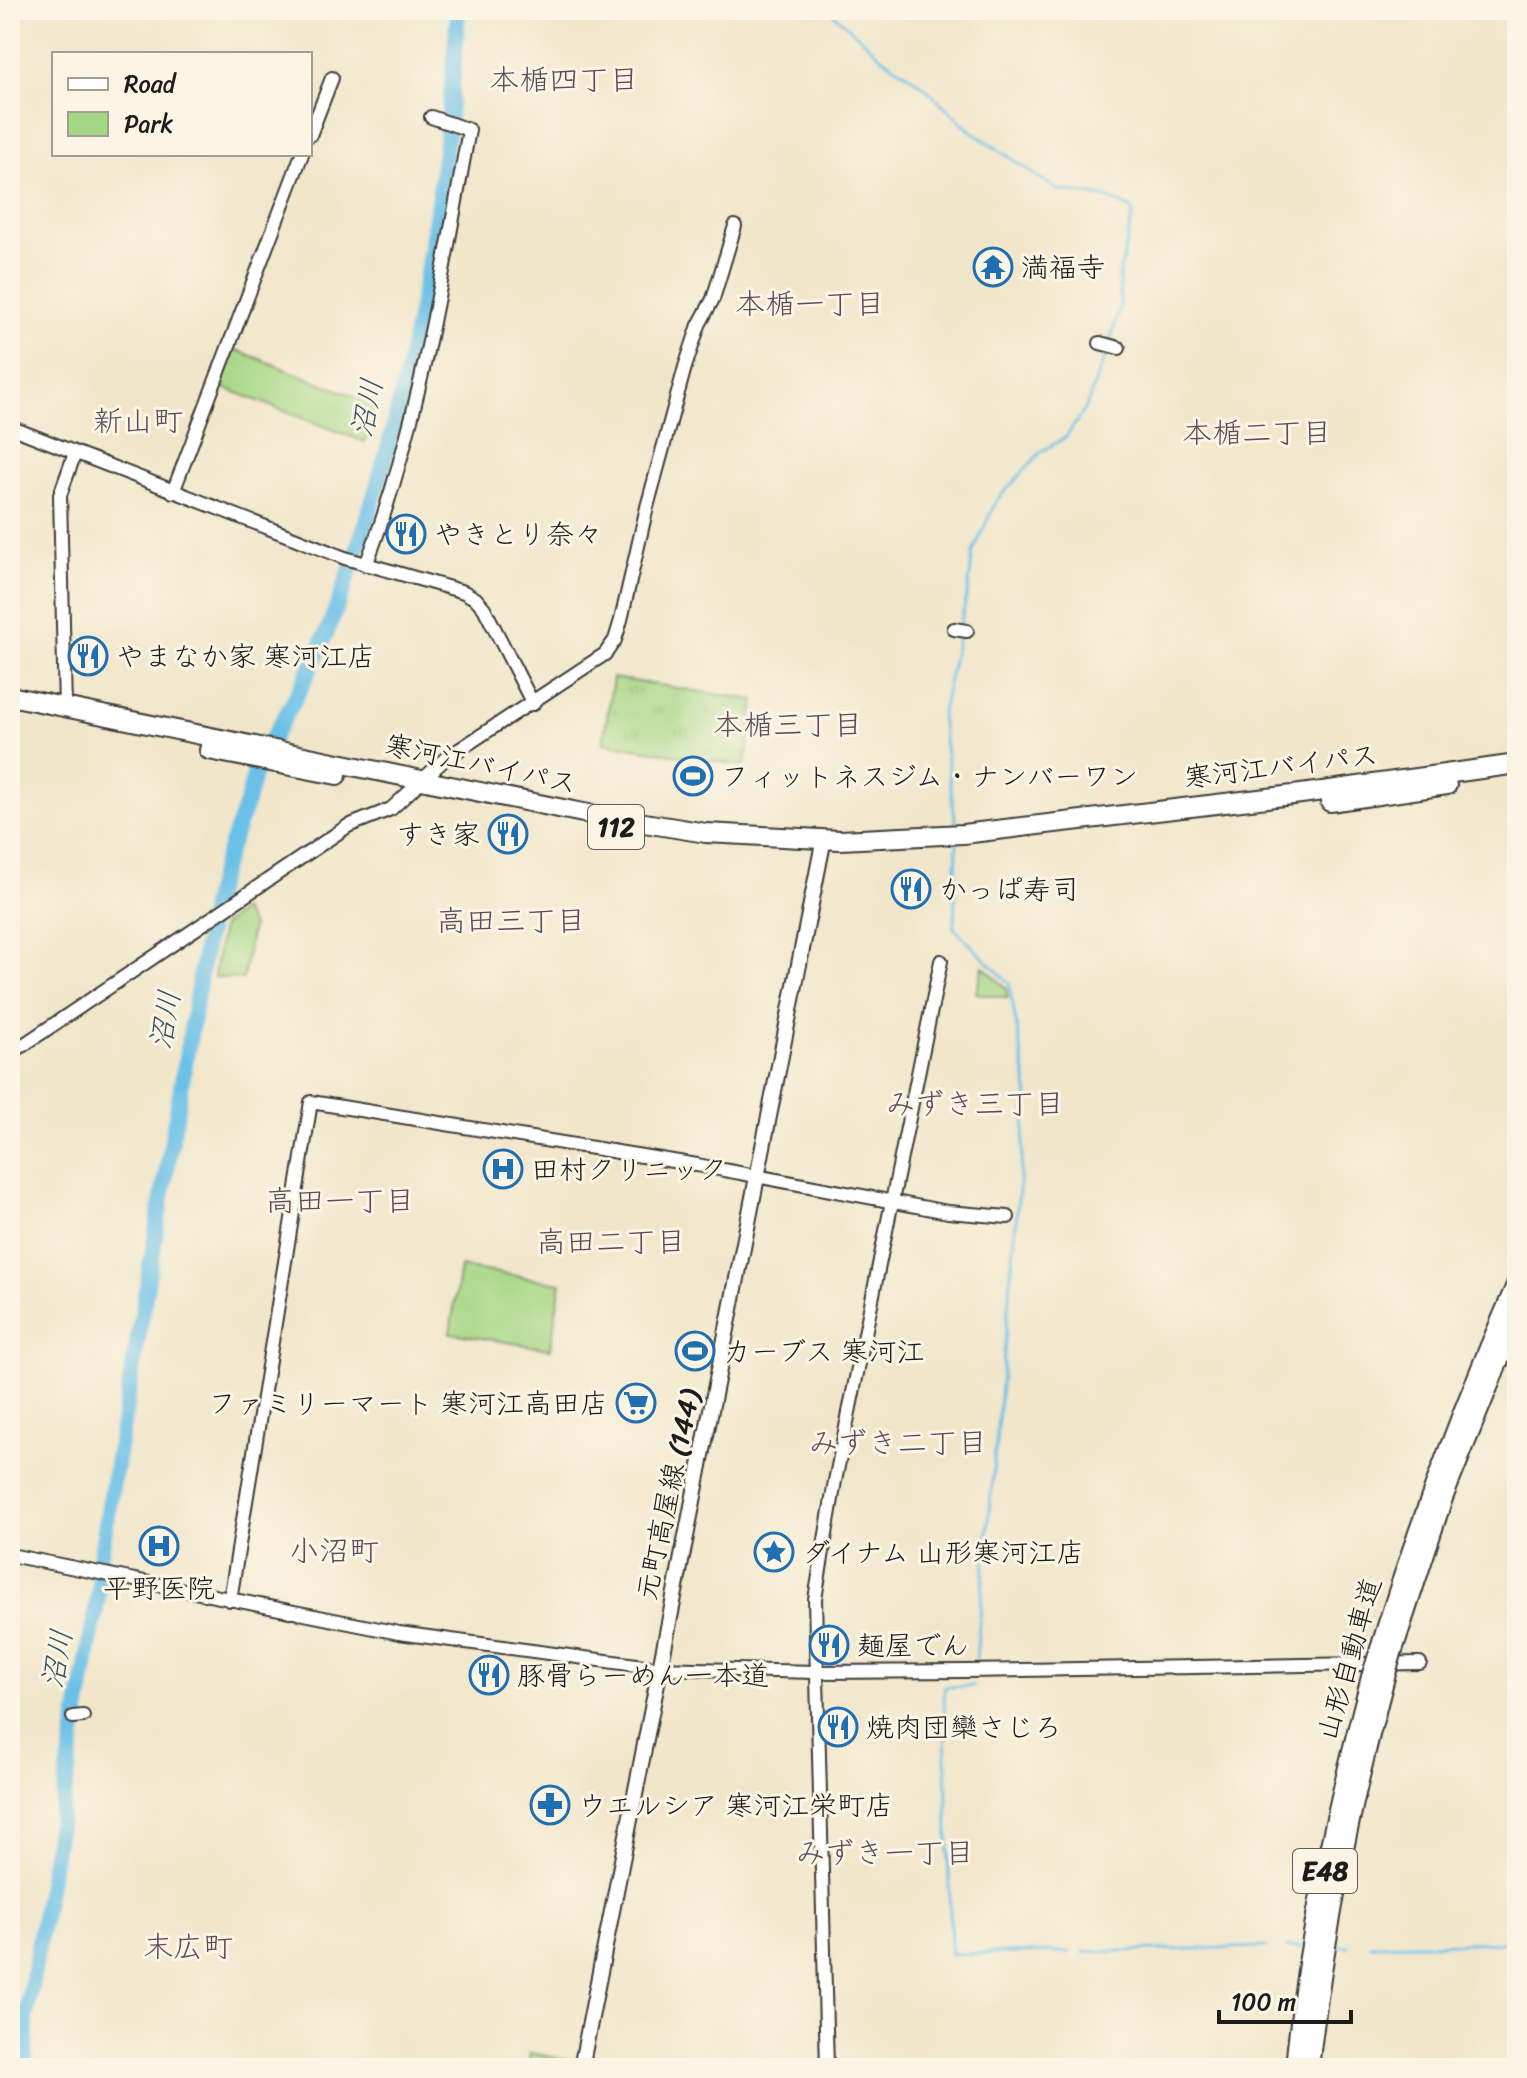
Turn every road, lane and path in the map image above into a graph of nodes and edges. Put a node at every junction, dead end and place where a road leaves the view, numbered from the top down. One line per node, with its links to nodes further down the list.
1 (332, 78): 3 (street)
2 (431, 117): 11 (street)
3 (312, 130)
4 (301, 156): 10 (street)
5 (735, 226): 13 (street)
6 (1100, 343): 7 (street)
7 (1119, 348)
8 (10, 427): 9 (street)
9 (75, 453): 10 (street); 15 (street)
10 (173, 492): 11 (street)
11 (366, 565): 13 (street)
12 (10, 696): 15 (highway, 寒河江バイパス / 112)
13 (533, 704): 19 (street)
14 (10, 708): 16 (highway, 寒河江バイパス / 112)
15 (65, 708): 16 (highway, 寒河江バイパス / 112)
16 (241, 750): 19 (highway, 寒河江バイパス / 112)
17 (1517, 764): 20 (highway, 寒河江バイパス / 112)
18 (1517, 776): 20 (highway, 寒河江バイパス / 112)
19 (417, 784): 21 (highway, 寒河江バイパス / 112); 23 (street)
20 (957, 840): 21 (highway, 寒河江バイパス / 112)
21 (823, 844): 24 (main road, 元町高屋線 (144))
22 (941, 961): 25 (street)
23 (10, 1054)
24 (757, 1176): 25 (street); 30 (street); 33 (main road, 元町高屋線 (144))
25 (891, 1201): 26 (street); 34 (street)
26 (1008, 1217)
27 (1517, 1283): 31 (highway, 山形自動車道 / E48)
28 (1517, 1316): 31 (highway, 山形自動車道 / E48)
29 (10, 1555): 30 (street)
30 (230, 1600): 33 (street)
31 (1386, 1649): 35 (highway, 山形自動車道 / E48, bridge)
32 (1420, 1663): 34 (street)
33 (659, 1668): 34 (street); 36 (main road, 元町高屋線 (144))
34 (817, 1672): 37 (street)
35 (1378, 1677): 38 (highway, 山形自動車道 / E48); 39 (highway, 山形自動車道 / E48)
36 (581, 2068)
37 (827, 2068)
38 (1295, 2068)
39 (1309, 2068)

